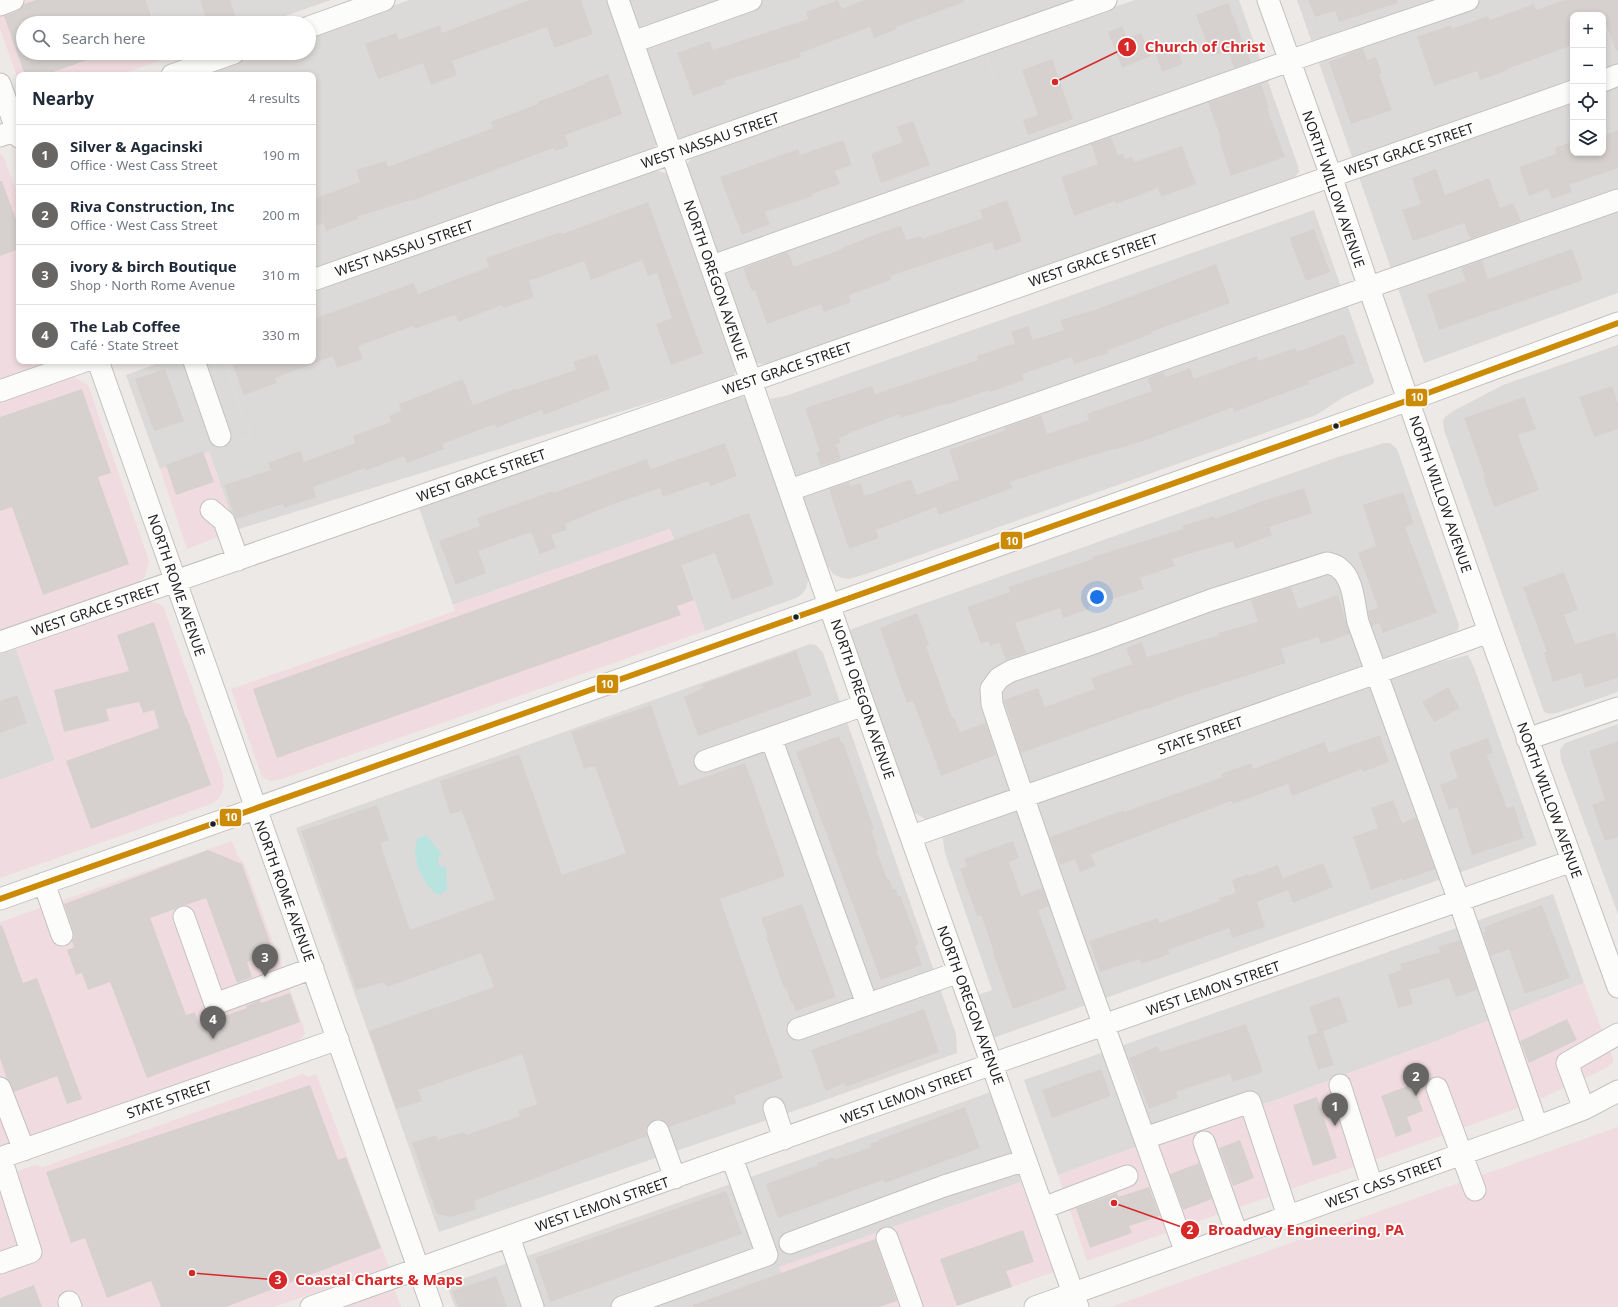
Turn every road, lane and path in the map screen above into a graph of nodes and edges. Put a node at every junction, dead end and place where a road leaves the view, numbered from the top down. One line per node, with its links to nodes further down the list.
1 (13, 0): 8 (street)
2 (384, 0): 9 (street)
3 (618, 0): 10 (street, NORTH OREGON AVENUE)
4 (751, 0): 10 (street)
5 (1106, 0): 19 (street, WEST NASSAU STREET)
6 (1268, 0): 12 (street, NORTH WILLOW AVENUE)
7 (1468, 0): 12 (street)
8 (0, 5)
9 (316, 24)
10 (633, 42): 19 (street, NORTH OREGON AVENUE)
11 (214, 60): 13 (street)
12 (1290, 62): 20 (street, NORTH WILLOW AVENUE); 22 (street)
13 (180, 72)
14 (1618, 75): 15 (street)
15 (1606, 80)
16 (0, 84): 18 (street)
17 (1570, 92): 20 (street, WEST GRACE STREET)
18 (14, 133)
19 (672, 153): 22 (street, NORTH OREGON AVENUE); 23 (street, WEST NASSAU STREET)
20 (1331, 176): 24 (street, NORTH WILLOW AVENUE); 29 (street, WEST GRACE STREET)
21 (1618, 200): 24 (street)
22 (712, 266): 29 (street, NORTH OREGON AVENUE)
23 (316, 279)
24 (1369, 288): 31 (street, NORTH WILLOW AVENUE); 33 (street)
25 (1618, 323): 31 (street)
26 (77, 364): 30 (street)
27 (99, 364): 36 (street, NORTH ROME AVENUE)
28 (195, 364): 32 (street)
29 (751, 381): 33 (street, NORTH OREGON AVENUE); 35 (street, WEST GRACE STREET)
30 (0, 391)
31 (1409, 400): 37 (street); 38 (street, NORTH WILLOW AVENUE)
32 (220, 436)
33 (790, 490): 37 (street, NORTH OREGON AVENUE)
34 (211, 510): 35 (street)
35 (238, 560): 36 (street, WEST GRACE STREET)
36 (176, 582): 39 (street, WEST GRACE STREET); 47 (street, NORTH ROME AVENUE)
37 (830, 605): 41 (street, NORTH OREGON AVENUE); 47 (street)
38 (1489, 632): 40 (street, STATE STREET); 44 (street, NORTH WILLOW AVENUE)
39 (0, 642)
40 (1376, 673): 46 (street, STATE STREET); 46 (street); 52 (street)
41 (864, 705): 43 (street); 48 (street, NORTH OREGON AVENUE)
42 (1618, 708): 44 (street)
43 (771, 738): 45 (street); 58 (street)
44 (1527, 739): 49 (street, NORTH WILLOW AVENUE)
45 (705, 761)
46 (1023, 797): 48 (street, STATE STREET); 59 (street)
47 (256, 808): 50 (street); 55 (street, NORTH ROME AVENUE)
48 (912, 836): 56 (street, NORTH OREGON AVENUE)
49 (1572, 861): 52 (street, WEST LEMON STREET); 57 (street, NORTH WILLOW AVENUE)
50 (44, 883): 51 (street); 54 (street)
51 (0, 899)
52 (1459, 901): 59 (street, WEST LEMON STREET); 70 (street)
53 (184, 918): 55 (street)
54 (62, 935)
55 (313, 968): 62 (street, NORTH ROME AVENUE)
56 (959, 972): 58 (street); 63 (street, NORTH OREGON AVENUE)
57 (1618, 988)
58 (867, 1004): 60 (street)
59 (1103, 1026): 63 (street, WEST LEMON STREET); 72 (street)
60 (798, 1028)
61 (1618, 1034): 69 (street)
62 (338, 1039): 75 (street, STATE STREET); 92 (street, NORTH ROME AVENUE)
63 (992, 1064): 73 (street, WEST LEMON STREET); 79 (street, NORTH OREGON AVENUE)
64 (1340, 1085): 82 (street)
65 (0, 1088): 75 (street)
66 (1437, 1088): 76 (street)
67 (1618, 1091): 69 (street, WEST CASS STREET)
68 (774, 1108): 73 (street)
69 (1584, 1109): 70 (street, WEST CASS STREET)
70 (1537, 1126): 76 (street, WEST CASS STREET)
71 (658, 1131): 81 (street)
72 (1145, 1138): 85 (street); 90 (street)
73 (784, 1139): 78 (street, WEST LEMON STREET)
74 (1204, 1142): 86 (street)
75 (24, 1150): 77 (street, STATE STREET)
76 (1462, 1154): 82 (street, WEST CASS STREET); 83 (street)
77 (1, 1158): 91 (street)
78 (732, 1158): 81 (street, WEST LEMON STREET); 97 (street)
79 (1026, 1160): 84 (street, NORTH OREGON AVENUE); 89 (street)
80 (1127, 1176): 84 (street)
81 (675, 1178): 87 (street, WEST LEMON STREET)
82 (1372, 1186): 85 (street, WEST CASS STREET)
83 (1475, 1190)
84 (1043, 1208): 93 (street, NORTH OREGON AVENUE)
85 (1288, 1216): 86 (street, WEST CASS STREET)
86 (1237, 1234): 90 (street, WEST CASS STREET)
87 (509, 1237): 92 (street, WEST LEMON STREET); 96 (street)
88 (887, 1238): 98 (street)
89 (790, 1243)
90 (1186, 1253): 93 (street, WEST CASS STREET)
91 (0, 1263)
92 (419, 1269): 94 (street, WEST LEMON STREET); 95 (street, NORTH ROME AVENUE)
93 (1076, 1300): 99 (street, WEST CASS STREET)
94 (311, 1307)
95 (432, 1307)
96 (533, 1307)
97 (622, 1307)
98 (912, 1307)
99 (1035, 1307)

